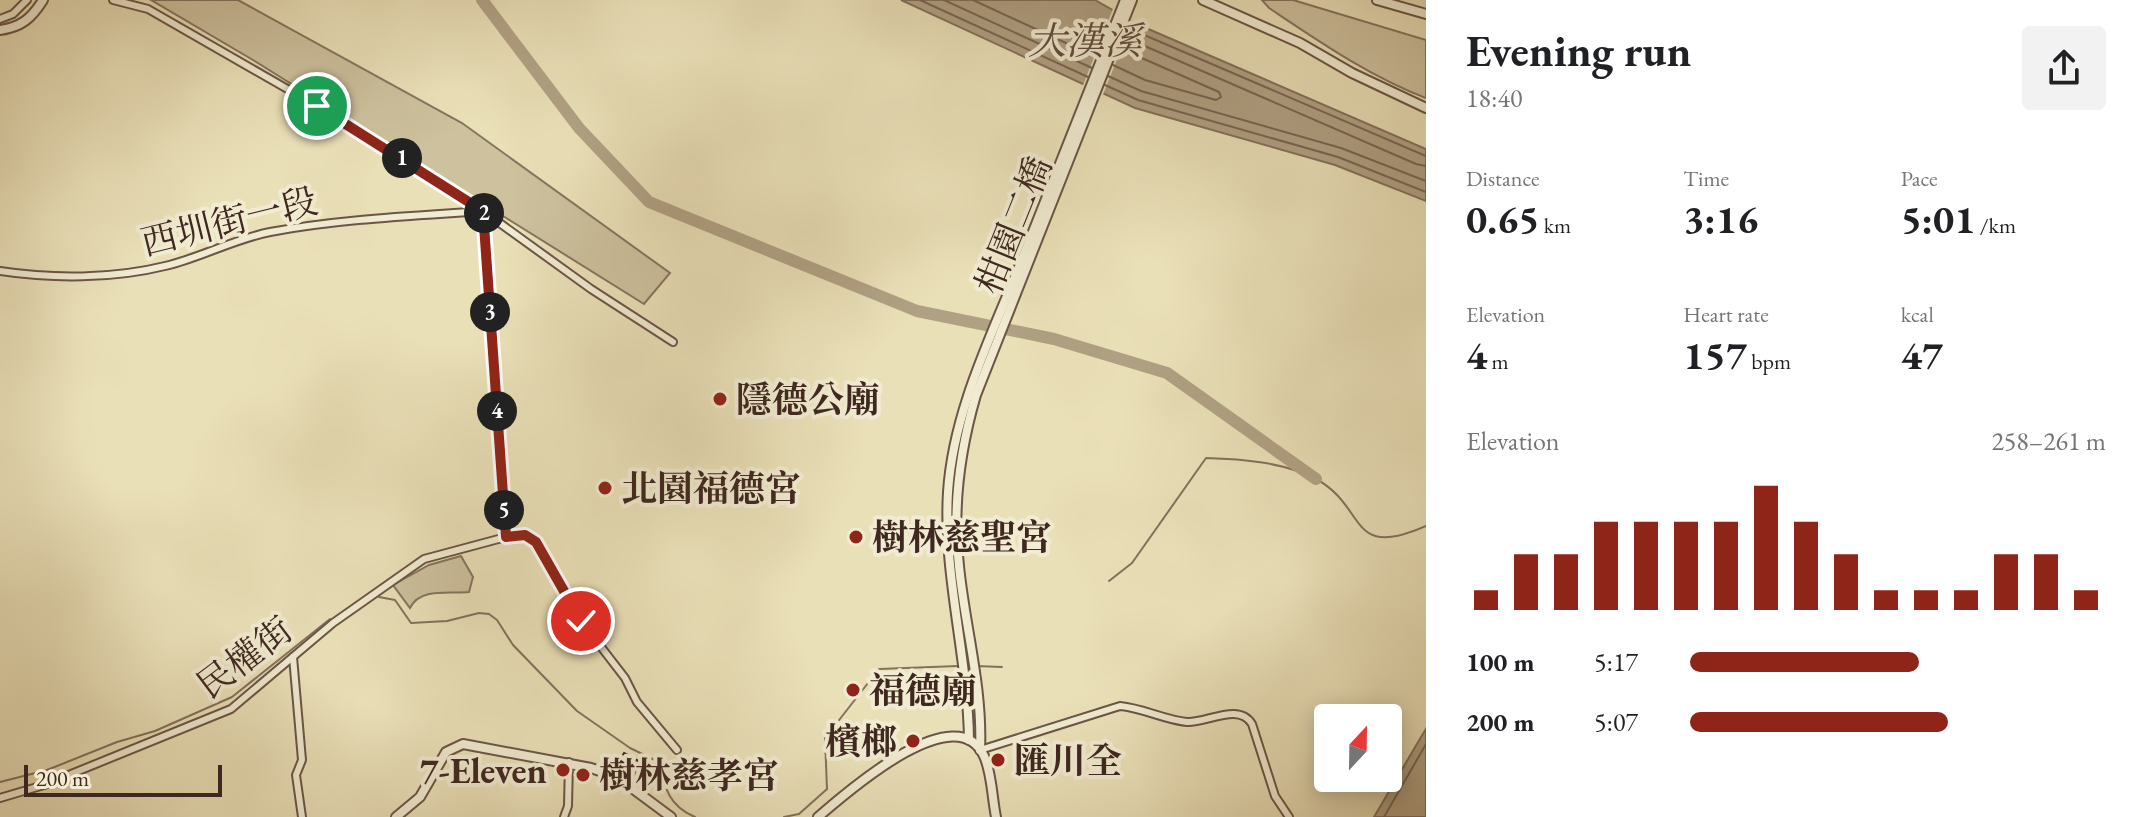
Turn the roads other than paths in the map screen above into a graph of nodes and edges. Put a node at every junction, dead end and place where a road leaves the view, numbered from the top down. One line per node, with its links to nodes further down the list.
1 (27, 0): 9 (street)
2 (43, 0): 10 (street)
3 (113, 0): 12 (street)
4 (1125, 0): 15 (street, 柑園二橋)
5 (1132, 0): 15 (street, 柑園二橋)
6 (1203, 0): 11 (street)
7 (1377, 0): 8 (street)
8 (1426, 14)
9 (0, 19)
10 (0, 30)
11 (1426, 108)
12 (483, 211): 13 (street, 西圳街一段); 14 (street); 16 (street)
13 (0, 271)
14 (673, 342)
15 (955, 474): 18 (street); 20 (street)
16 (506, 537): 17 (street, 民權街); 19 (street)
17 (293, 657): 22 (street, 民權街); 23 (street)
18 (969, 740): 20 (street); 27 (street)
19 (677, 750)
20 (980, 750): 28 (street); 29 (street)
21 (569, 762): 24 (street); 25 (street); 26 (street)
22 (0, 798)
23 (302, 817)
24 (396, 817)
25 (564, 817)
26 (671, 817)
27 (818, 817)
28 (996, 817)
29 (1289, 817)

